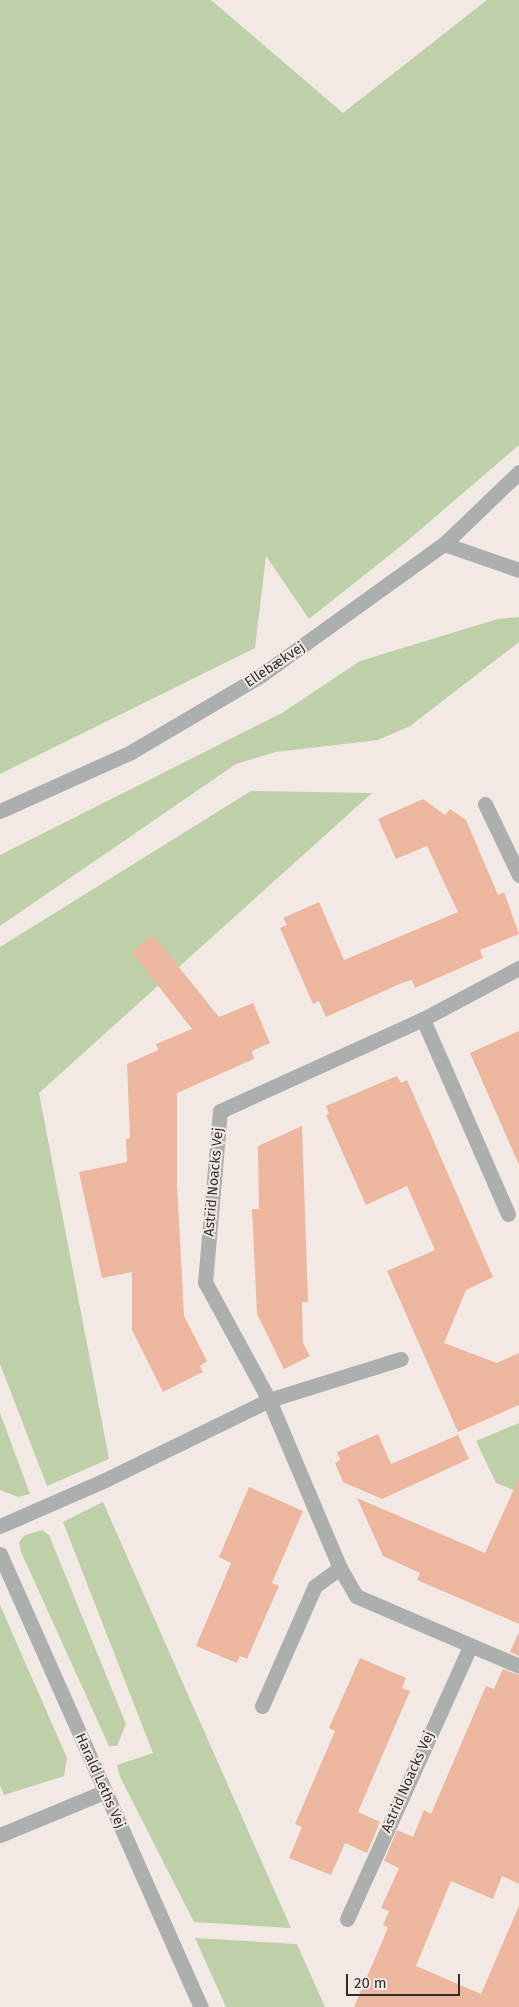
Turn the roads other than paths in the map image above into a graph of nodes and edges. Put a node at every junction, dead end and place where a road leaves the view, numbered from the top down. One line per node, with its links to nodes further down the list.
1 (519, 472): 2 (street, Ellebækvej)
2 (444, 544): 3 (street); 5 (street, Ellebækvej)
3 (519, 570)
4 (484, 804): 6 (street)
5 (0, 811)
6 (519, 875)
7 (519, 968): 8 (street, Astrid Noacks Vej)
8 (424, 1019): 9 (street); 11 (street, Astrid Noacks Vej)
9 (508, 1214)
10 (401, 1359): 11 (street)
11 (269, 1400): 12 (street); 14 (street, Astrid Noacks Vej)
12 (0, 1526)
13 (0, 1554): 18 (street, Harald Leths Vej)
14 (340, 1568): 15 (street, Astrid Noacks Vej); 17 (street)
15 (470, 1646): 16 (street, Astrid Noacks Vej); 20 (street, Astrid Noacks Vej)
16 (519, 1666)
17 (262, 1706)
18 (104, 1792): 19 (street); 21 (street, Harald Leths Vej)
19 (0, 1835)
20 (347, 1919)
21 (202, 2007)

